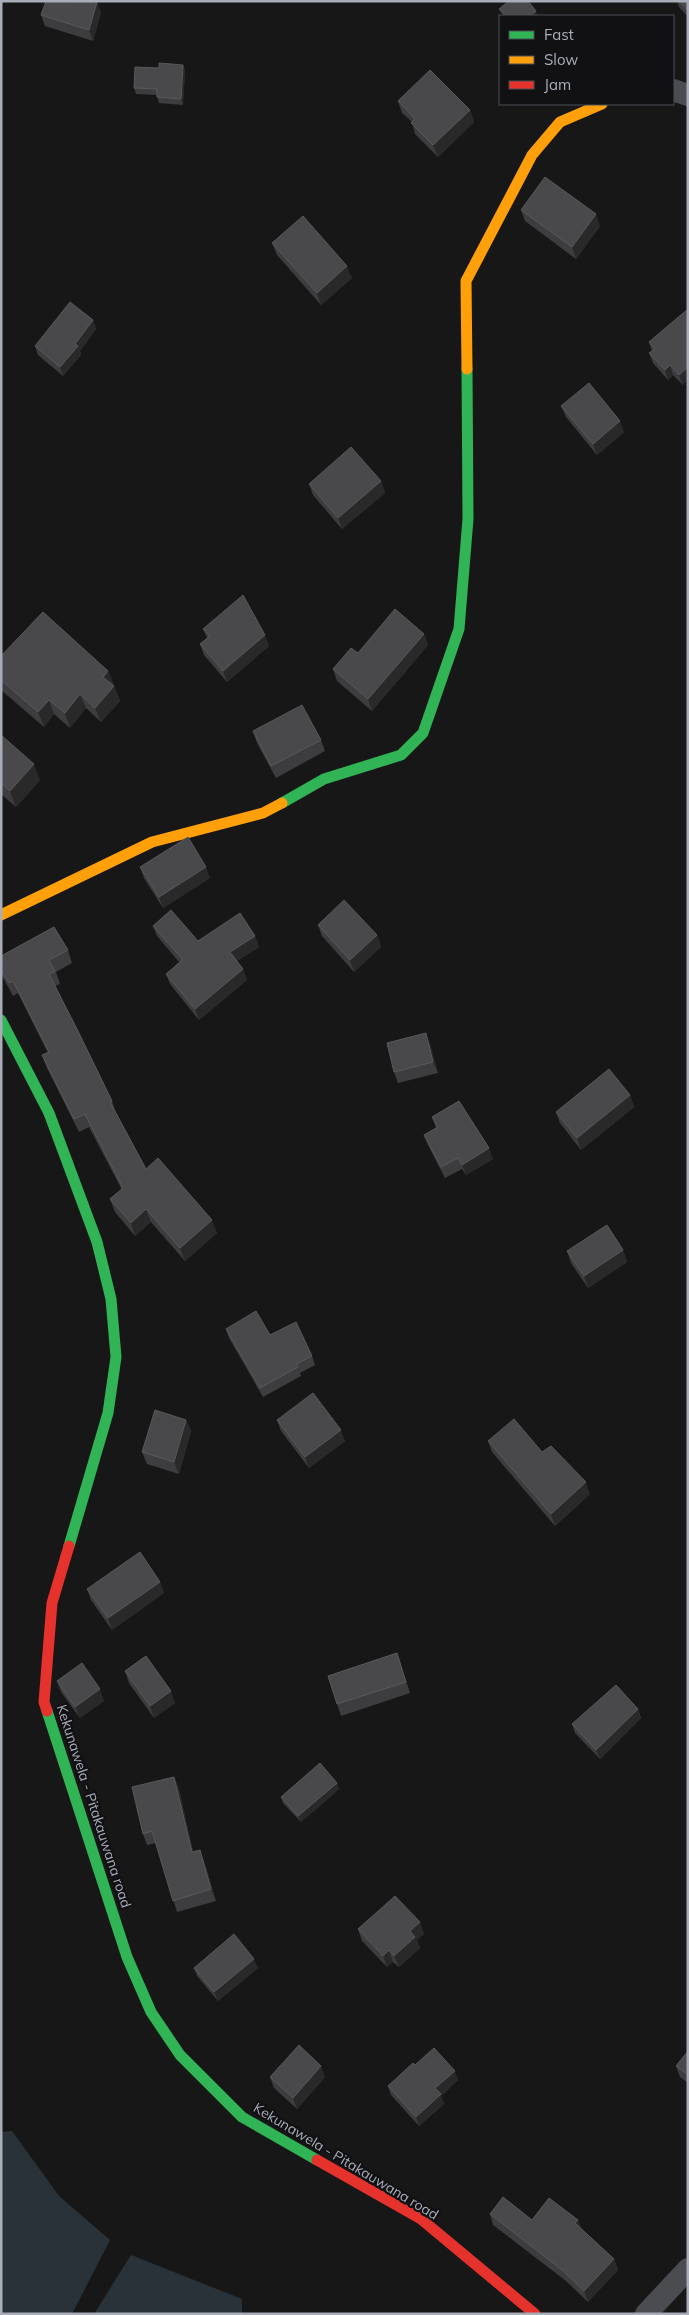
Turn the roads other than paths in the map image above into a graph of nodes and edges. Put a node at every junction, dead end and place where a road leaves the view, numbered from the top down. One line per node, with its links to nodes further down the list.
1 (674, 90): 2 (street)
2 (688, 95)
3 (600, 105): 4 (street)
4 (1, 915)
5 (3, 1027): 7 (street, Kekunawela - Pitakauwana road)
6 (688, 2269): 8 (street)
7 (535, 2314)
8 (646, 2314)

